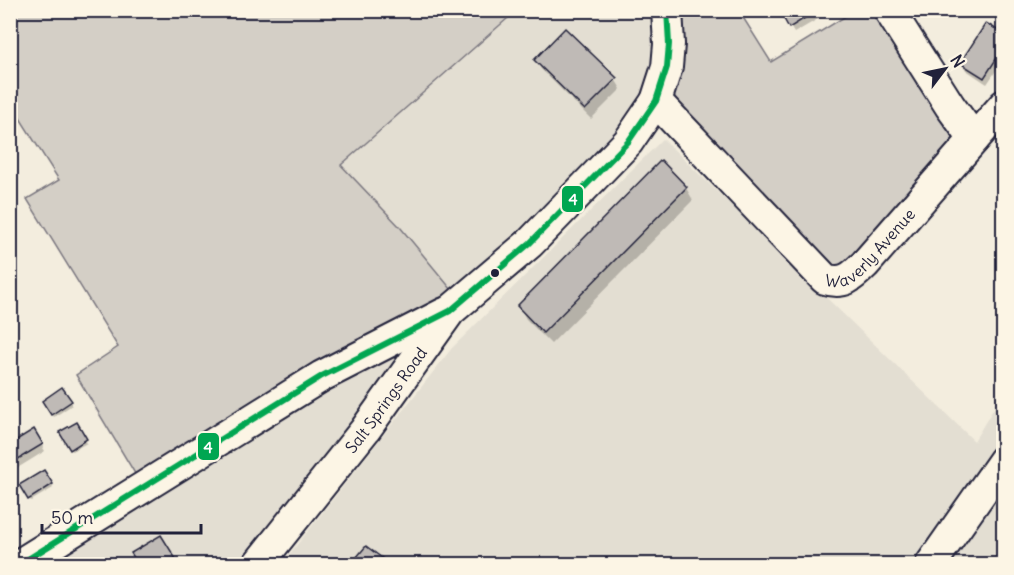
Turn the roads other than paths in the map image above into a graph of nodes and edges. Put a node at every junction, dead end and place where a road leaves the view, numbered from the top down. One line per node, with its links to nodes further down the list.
1 (667, 10): 3 (street, Salt Springs Road)
2 (889, 10): 5 (street)
3 (656, 101): 5 (street, Waverly Avenue); 6 (street, Salt Springs Road)
4 (1004, 105): 5 (street, Waverly Avenue)
5 (974, 139)
6 (450, 311): 9 (street); 10 (street, Salt Springs Road)
7 (1004, 460): 11 (street)
8 (10, 556): 9 (street)
9 (18, 564)
10 (258, 564)
11 (931, 564)

